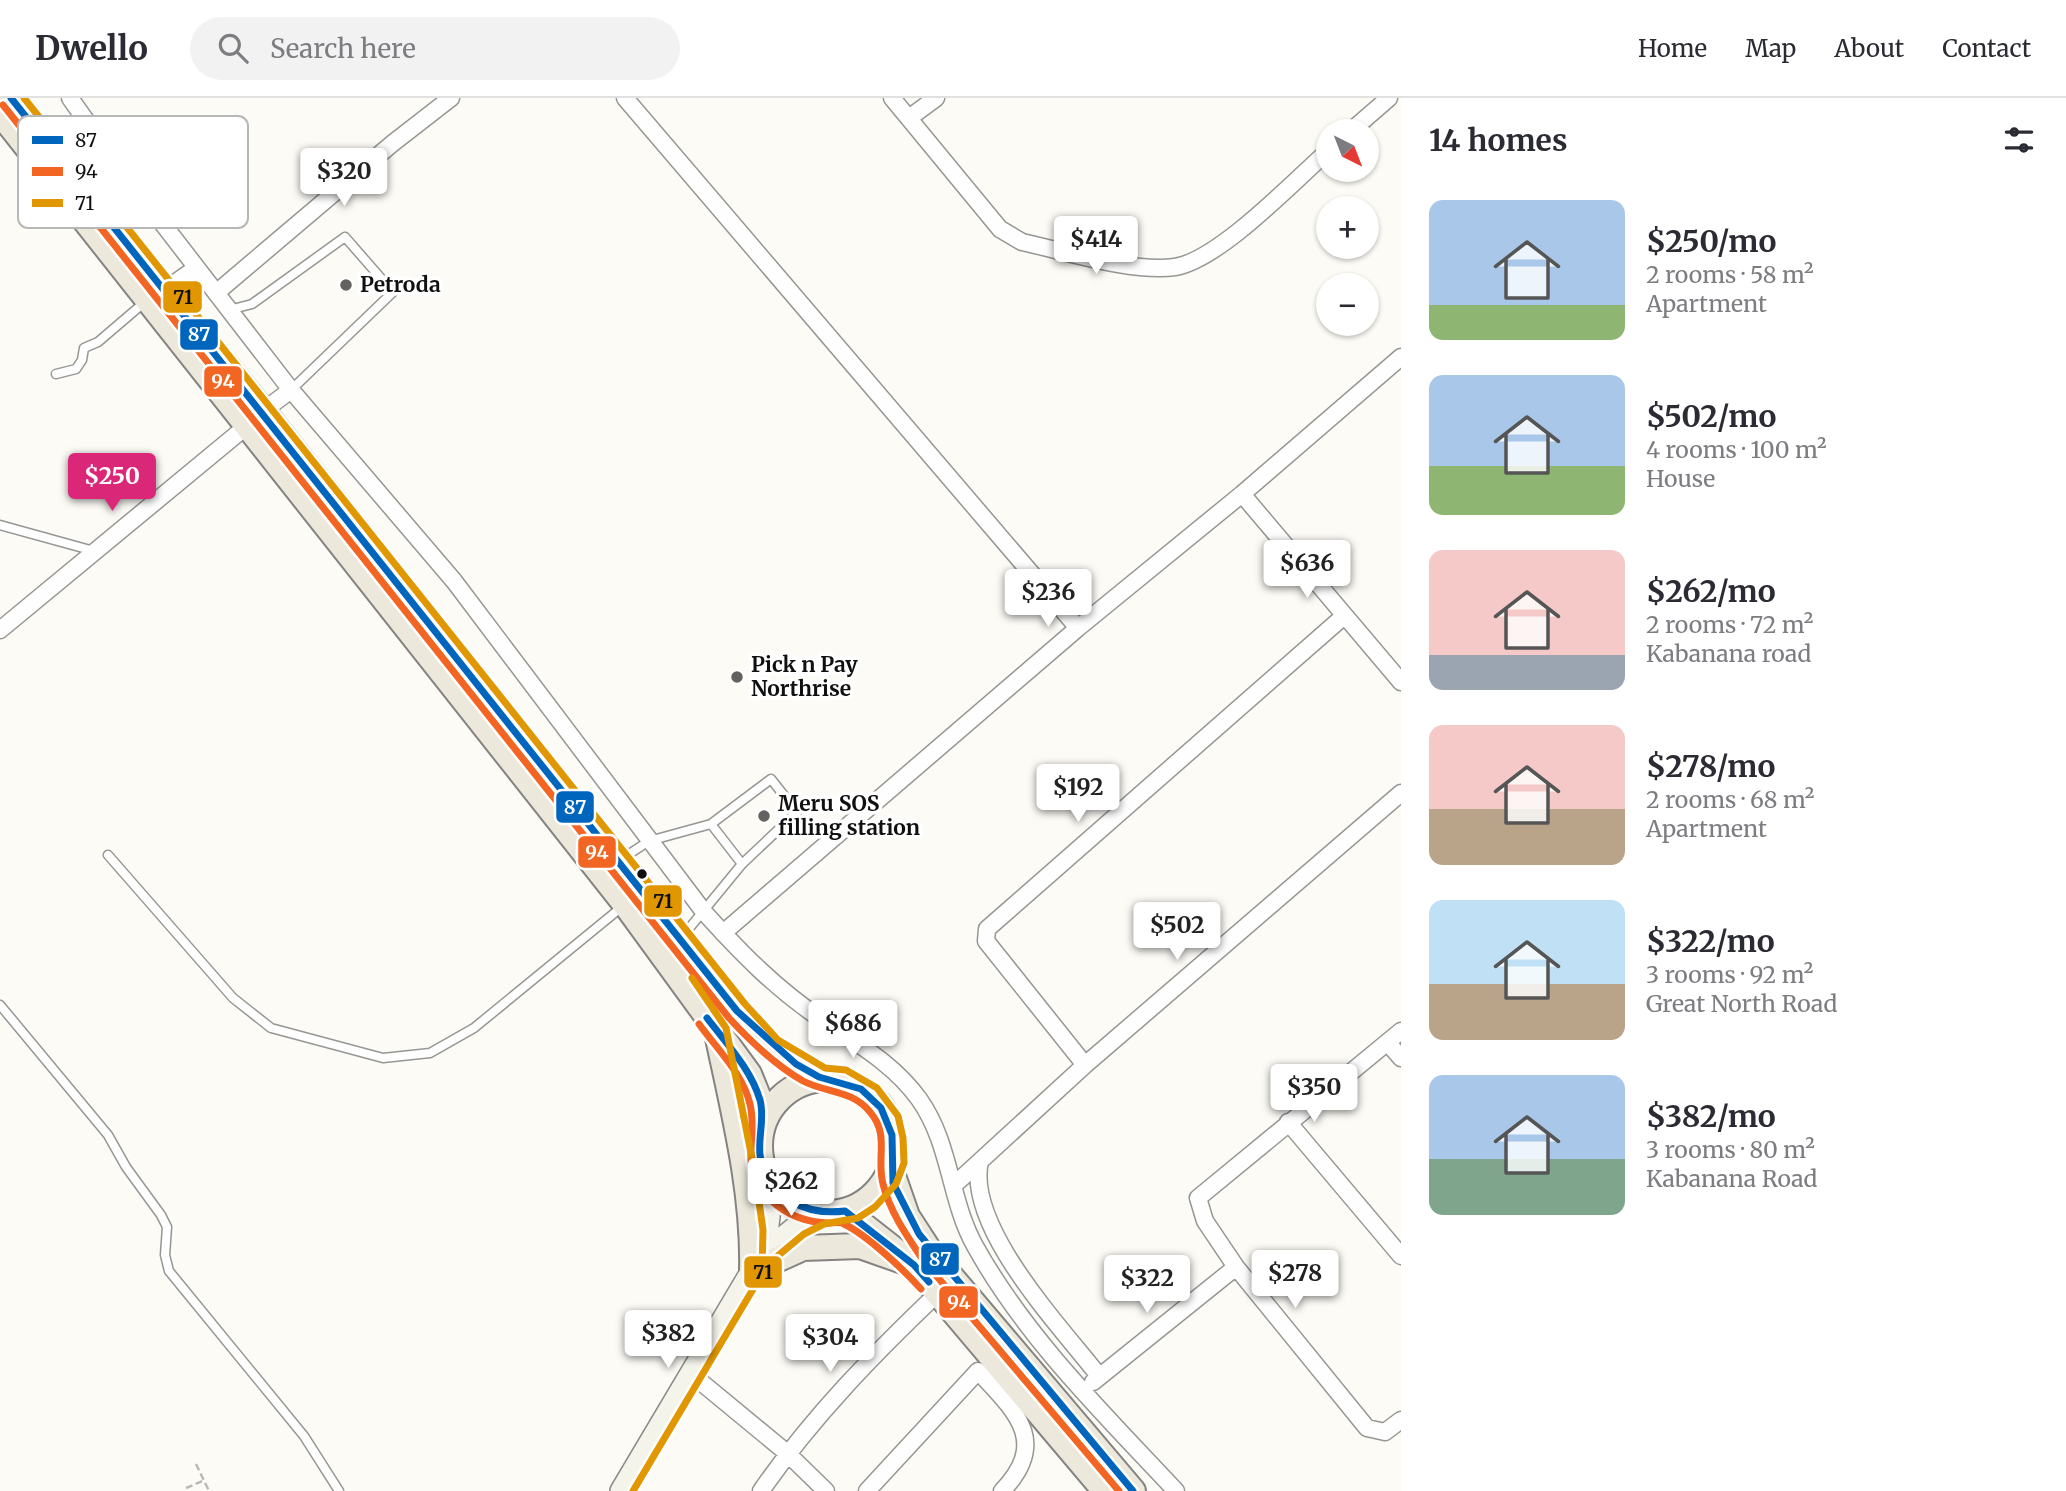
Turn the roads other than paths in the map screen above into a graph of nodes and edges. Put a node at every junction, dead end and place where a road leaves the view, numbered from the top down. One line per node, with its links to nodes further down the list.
1 (11, 98): 9 (main road)
2 (70, 98): 10 (street)
3 (451, 98): 19 (street)
4 (892, 98): 11 (street)
5 (936, 98): 11 (street)
6 (1389, 98): 12 (street)
7 (629, 100): 30 (street)
8 (0, 113): 13 (main road)
9 (24, 116)
10 (83, 116)
11 (909, 118): 14 (street)
12 (1365, 119)
13 (18, 134)
14 (1316, 162)
15 (99, 228): 20 (main road)
16 (107, 228): 20 (main road)
17 (166, 228): 18 (street)
18 (197, 268): 19 (street); 20 (street)
19 (216, 293): 21 (street)
20 (157, 295): 23 (lane); 25 (main road)
21 (229, 310): 24 (street); 24 (lane)
22 (1401, 357): 26 (street)
23 (56, 374)
24 (291, 390): 25 (street); 35 (street)
25 (256, 418): 28 (street); 37 (main road); 39 (main road)
26 (1242, 494): 29 (street); 30 (street)
27 (0, 525): 28 (lane)
28 (94, 551): 31 (street)
29 (1344, 616): 32 (street); 48 (street)
30 (1078, 628): 41 (street)
31 (0, 629)
32 (1401, 682)
33 (1401, 793): 48 (street)
34 (711, 824): 35 (lane); 38 (lane); 38 (lane)
35 (649, 841): 37 (lane); 40 (street)
36 (108, 856): 39 (lane)
37 (618, 861): 42 (main road)
38 (742, 864): 40 (lane)
39 (625, 904): 44 (main road)
40 (704, 912): 41 (street); 42 (lane)
41 (723, 933): 55 (street)
42 (680, 941): 49 (main road)
43 (0, 1005): 67 (lane)
44 (716, 1030): 51 (main road); 58 (main road)
45 (1401, 1031): 46 (street)
46 (1388, 1043): 47 (street); 50 (street)
47 (1401, 1059)
48 (1085, 1065): 52 (street)
49 (822, 1078): 51 (main road); 53 (main road)
50 (1288, 1122): 57 (street); 60 (street)
51 (762, 1123): 54 (main road)
52 (980, 1161): 55 (street); 63 (street)
53 (891, 1170): 56 (main road); 74 (main road)
54 (767, 1174): 56 (main road); 58 (street)
55 (953, 1186): 64 (street)
56 (833, 1212): 58 (street); 59 (main road)
57 (1401, 1256)
58 (756, 1264): 59 (main road); 62 (street)
59 (914, 1265): 61 (main road)
60 (1236, 1267): 63 (street); 65 (street)
61 (939, 1292): 66 (street); 73 (main road)
62 (690, 1373): 66 (street); 68 (street)
63 (1099, 1376): 64 (street)
64 (1083, 1391): 75 (street)
65 (1401, 1420)
66 (787, 1453): 69 (street); 70 (street)
67 (339, 1491)
68 (621, 1491)
69 (761, 1491)
70 (826, 1491)
71 (867, 1491): 72 (street)
72 (1002, 1491)
73 (1105, 1491)
74 (1133, 1491)
75 (1176, 1491)

